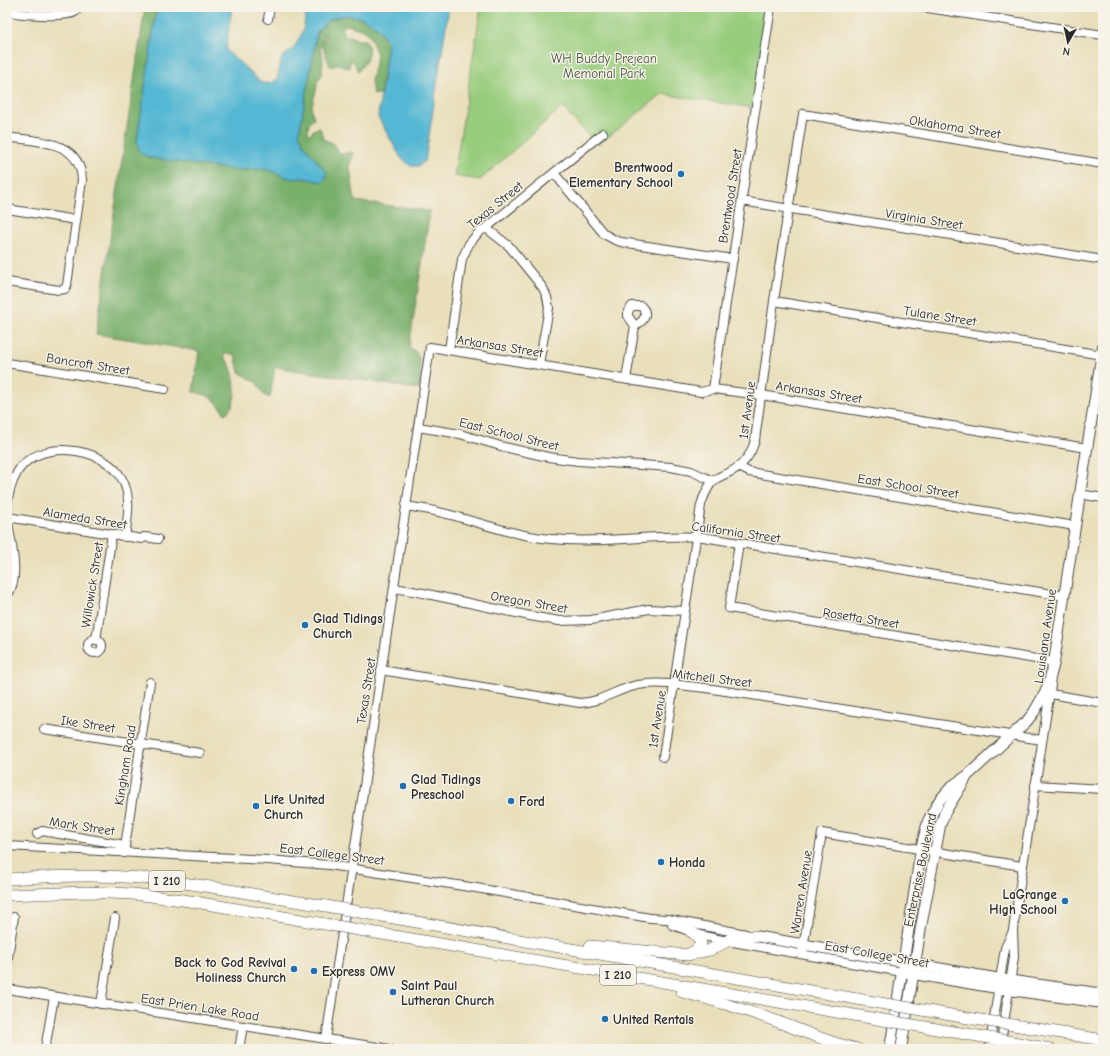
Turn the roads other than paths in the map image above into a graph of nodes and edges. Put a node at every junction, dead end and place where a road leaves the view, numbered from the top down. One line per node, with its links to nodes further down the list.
1 (78, 7): 5 (street)
2 (270, 7): 6 (street)
3 (771, 7): 13 (street, Brentwood Street)
4 (921, 7): 7 (street)
5 (7, 12)
6 (268, 20)
7 (1103, 35)
8 (803, 114): 11 (street, Oklahoma Street); 14 (street, 1st Avenue)
9 (603, 133): 12 (street, Texas Street)
10 (7, 136): 16 (street)
11 (1103, 164)
12 (554, 173): 17 (street, Texas Street); 18 (street)
13 (742, 201): 14 (street, Virginia Street); 18 (street, Brentwood Street)
14 (788, 208): 19 (street, Virginia Street); 21 (street, 1st Avenue)
15 (7, 209): 16 (street)
16 (76, 220): 20 (street)
17 (486, 228): 24 (street, Texas Street); 27 (street)
18 (733, 259): 30 (street, Brentwood Street)
19 (1103, 260)
20 (7, 282)
21 (774, 301): 25 (street, Tulane Street); 31 (street, 1st Avenue)
22 (635, 326): 28 (street)
23 (430, 347): 24 (street, Arkansas Street); 32 (street, Texas Street)
24 (449, 350): 27 (street, Arkansas Street)
25 (1102, 350): 33 (main road, Louisiana Avenue)
26 (7, 363): 29 (street, Bancroft Street)
27 (539, 364): 28 (street, Arkansas Street)
28 (626, 379): 30 (street, Arkansas Street)
29 (165, 389)
30 (713, 389): 31 (street, Arkansas Street)
31 (761, 395): 33 (street, Arkansas Street); 34 (street, 1st Avenue)
32 (418, 427): 35 (street, East School Street); 38 (street, Texas Street)
33 (1087, 448): 36 (main road, Louisiana Avenue)
34 (740, 467): 35 (street, 1st Avenue); 40 (street, East School Street)
35 (712, 481): 43 (street, 1st Avenue)
36 (1079, 494): 37 (street); 40 (main road, Louisiana Avenue)
37 (1103, 498)
38 (406, 506): 43 (street, California Street); 46 (street, Texas Street)
39 (7, 517): 41 (street, Alameda Street); 42 (street); 47 (street)
40 (1075, 526): 48 (main road, Louisiana Avenue)
41 (112, 534): 42 (street, Alameda Street); 50 (street, Willowick Street)
42 (125, 537): 44 (street, Alameda Street)
43 (696, 537): 45 (street, California Street); 49 (street, 1st Avenue)
44 (158, 539)
45 (739, 543): 48 (street, California Street); 51 (street, Rosetta Street)
46 (394, 588): 49 (street, Oregon Street); 52 (street, Texas Street)
47 (7, 596)
48 (1064, 596): 51 (main road, Louisiana Avenue)
49 (685, 611): 54 (street, 1st Avenue)
50 (96, 640)
51 (1054, 662): 55 (main road, Louisiana Avenue)
52 (381, 670): 54 (street, Mitchell Street); 72 (street, Texas Street)
53 (150, 682): 60 (street, Kingham Road)
54 (674, 685): 58 (street, Mitchell Street); 62 (street, 1st Avenue)
55 (1047, 694): 56 (street); 58 (main road, Louisiana Avenue); 59 (street, Louisiana Avenue)
56 (1103, 703)
57 (44, 729): 60 (street, Ike Street)
58 (1011, 736): 59 (street, Mitchell Street); 63 (main road, Louisiana Avenue)
59 (1042, 740): 64 (street, Louisiana Avenue)
60 (140, 744): 61 (street, Ike Street); 68 (street, Kingham Road)
61 (200, 753)
62 (663, 757)
63 (967, 776): 69 (main road, Enterprise Boulevard); 70 (main road, Enterprise Boulevard)
64 (1034, 785): 65 (street); 71 (street, Louisiana Avenue)
65 (1103, 790)
66 (36, 834): 68 (street, Mark Street)
67 (7, 846): 68 (street, East College Street)
68 (124, 849): 72 (street, East College Street)
69 (921, 849): 70 (street); 83 (street, Warren Avenue); 86 (main road, Enterprise Boulevard)
70 (935, 851): 71 (street); 87 (main road, Enterprise Boulevard)
71 (1022, 866): 78 (street, Louisiana Avenue)
72 (351, 867): 77 (street, East College Street); 98 (street, Texas Street)
73 (7, 879): 80 (highway, I 210, bridge)
74 (7, 895): 88 (highway, I 210, bridge)
75 (14, 917): 85 (street)
76 (115, 918): 95 (street)
77 (650, 918): 79 (street, East College Street); 81 (street, East College Street)
78 (1013, 930): 89 (street, Louisiana Avenue); 90 (street, Louisiana Avenue)
79 (690, 931): 82 (street, East College Street); 84 (highway)
80 (479, 934): 84 (highway); 99 (highway, I 210, bridge)
81 (755, 936): 82 (highway); 83 (main road, East College Street)
82 (727, 941): 83 (street, East College Street); 84 (highway)
83 (803, 949): 86 (main road, East College Street)
84 (688, 955)
85 (7, 964)
86 (902, 967): 87 (main road, East College Street); 105 (main road, Enterprise Boulevard)
87 (915, 969): 89 (main road, East College Street); 106 (main road, Enterprise Boulevard)
88 (615, 974): 97 (highway); 109 (highway, I 210, bridge)
89 (999, 984): 90 (main road, East College Street); 107 (street, Louisiana Avenue)
90 (1010, 985): 92 (main road, East College Street); 94 (main road, East College Street); 108 (street, Louisiana Avenue)
91 (7, 989): 93 (street, East Prien Lake Road)
92 (1103, 994)
93 (54, 997): 95 (street, East Prien Lake Road); 100 (street)
94 (1103, 1003)
95 (101, 1004): 96 (street, East Prien Lake Road)
96 (242, 1026): 98 (street, East Prien Lake Road); 101 (street)
97 (812, 1036): 103 (highway); 104 (highway)
98 (326, 1039): 102 (street, East Prien Lake Road)
99 (1103, 1040)
100 (45, 1049)
101 (239, 1049)
102 (390, 1049)
103 (840, 1049)
104 (857, 1049)
105 (890, 1049)
106 (901, 1049)
107 (990, 1049)
108 (1000, 1049)
109 (1050, 1049)

